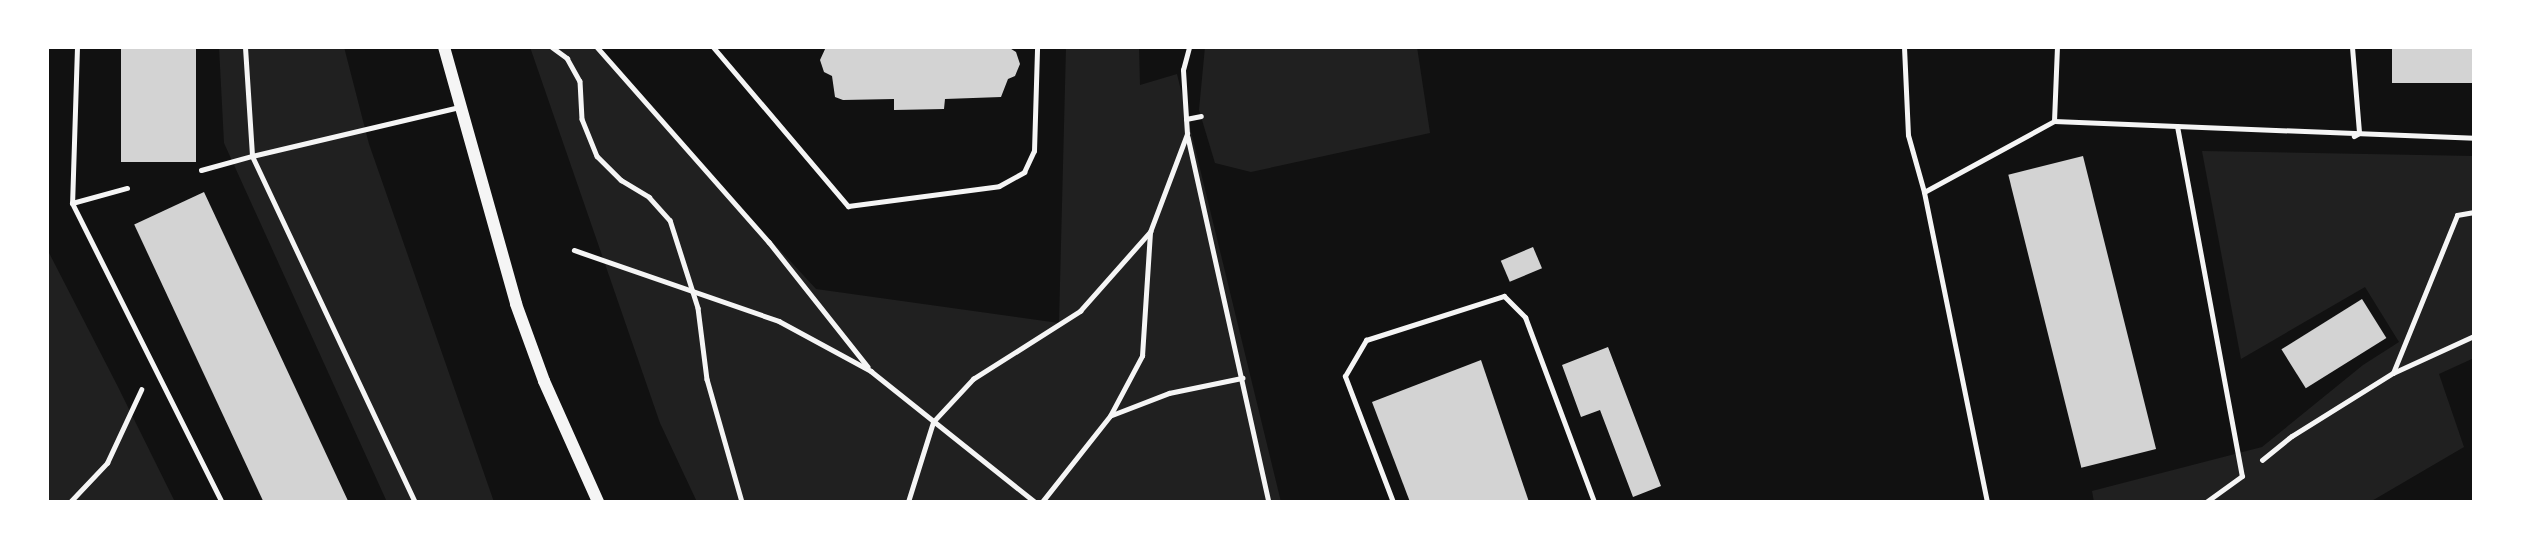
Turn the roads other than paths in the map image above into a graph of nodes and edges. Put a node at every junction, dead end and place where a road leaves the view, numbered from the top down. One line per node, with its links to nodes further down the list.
1 (78, 47): 18 (lane)
2 (244, 47): 14 (lane)
3 (444, 47): 9 (street)
4 (713, 47): 5 (lane)
5 (1037, 47)
6 (2057, 47): 10 (lane)
7 (2351, 47): 12 (lane)
8 (1904, 51): 17 (lane)
9 (458, 107): 14 (lane); 21 (street)
10 (2054, 121): 11 (lane); 17 (lane)
11 (2177, 126): 12 (lane); 25 (lane)
12 (2354, 136): 13 (lane)
13 (2474, 138)
14 (252, 156): 15 (lane); 20 (lane)
15 (201, 170)
16 (127, 188): 18 (lane)
17 (1924, 192): 24 (lane)
18 (72, 203): 19 (lane)
19 (222, 502)
20 (415, 502)
21 (598, 502)
22 (1393, 502): 23 (lane)
23 (1594, 502)
24 (1987, 502)
25 (2206, 502)

